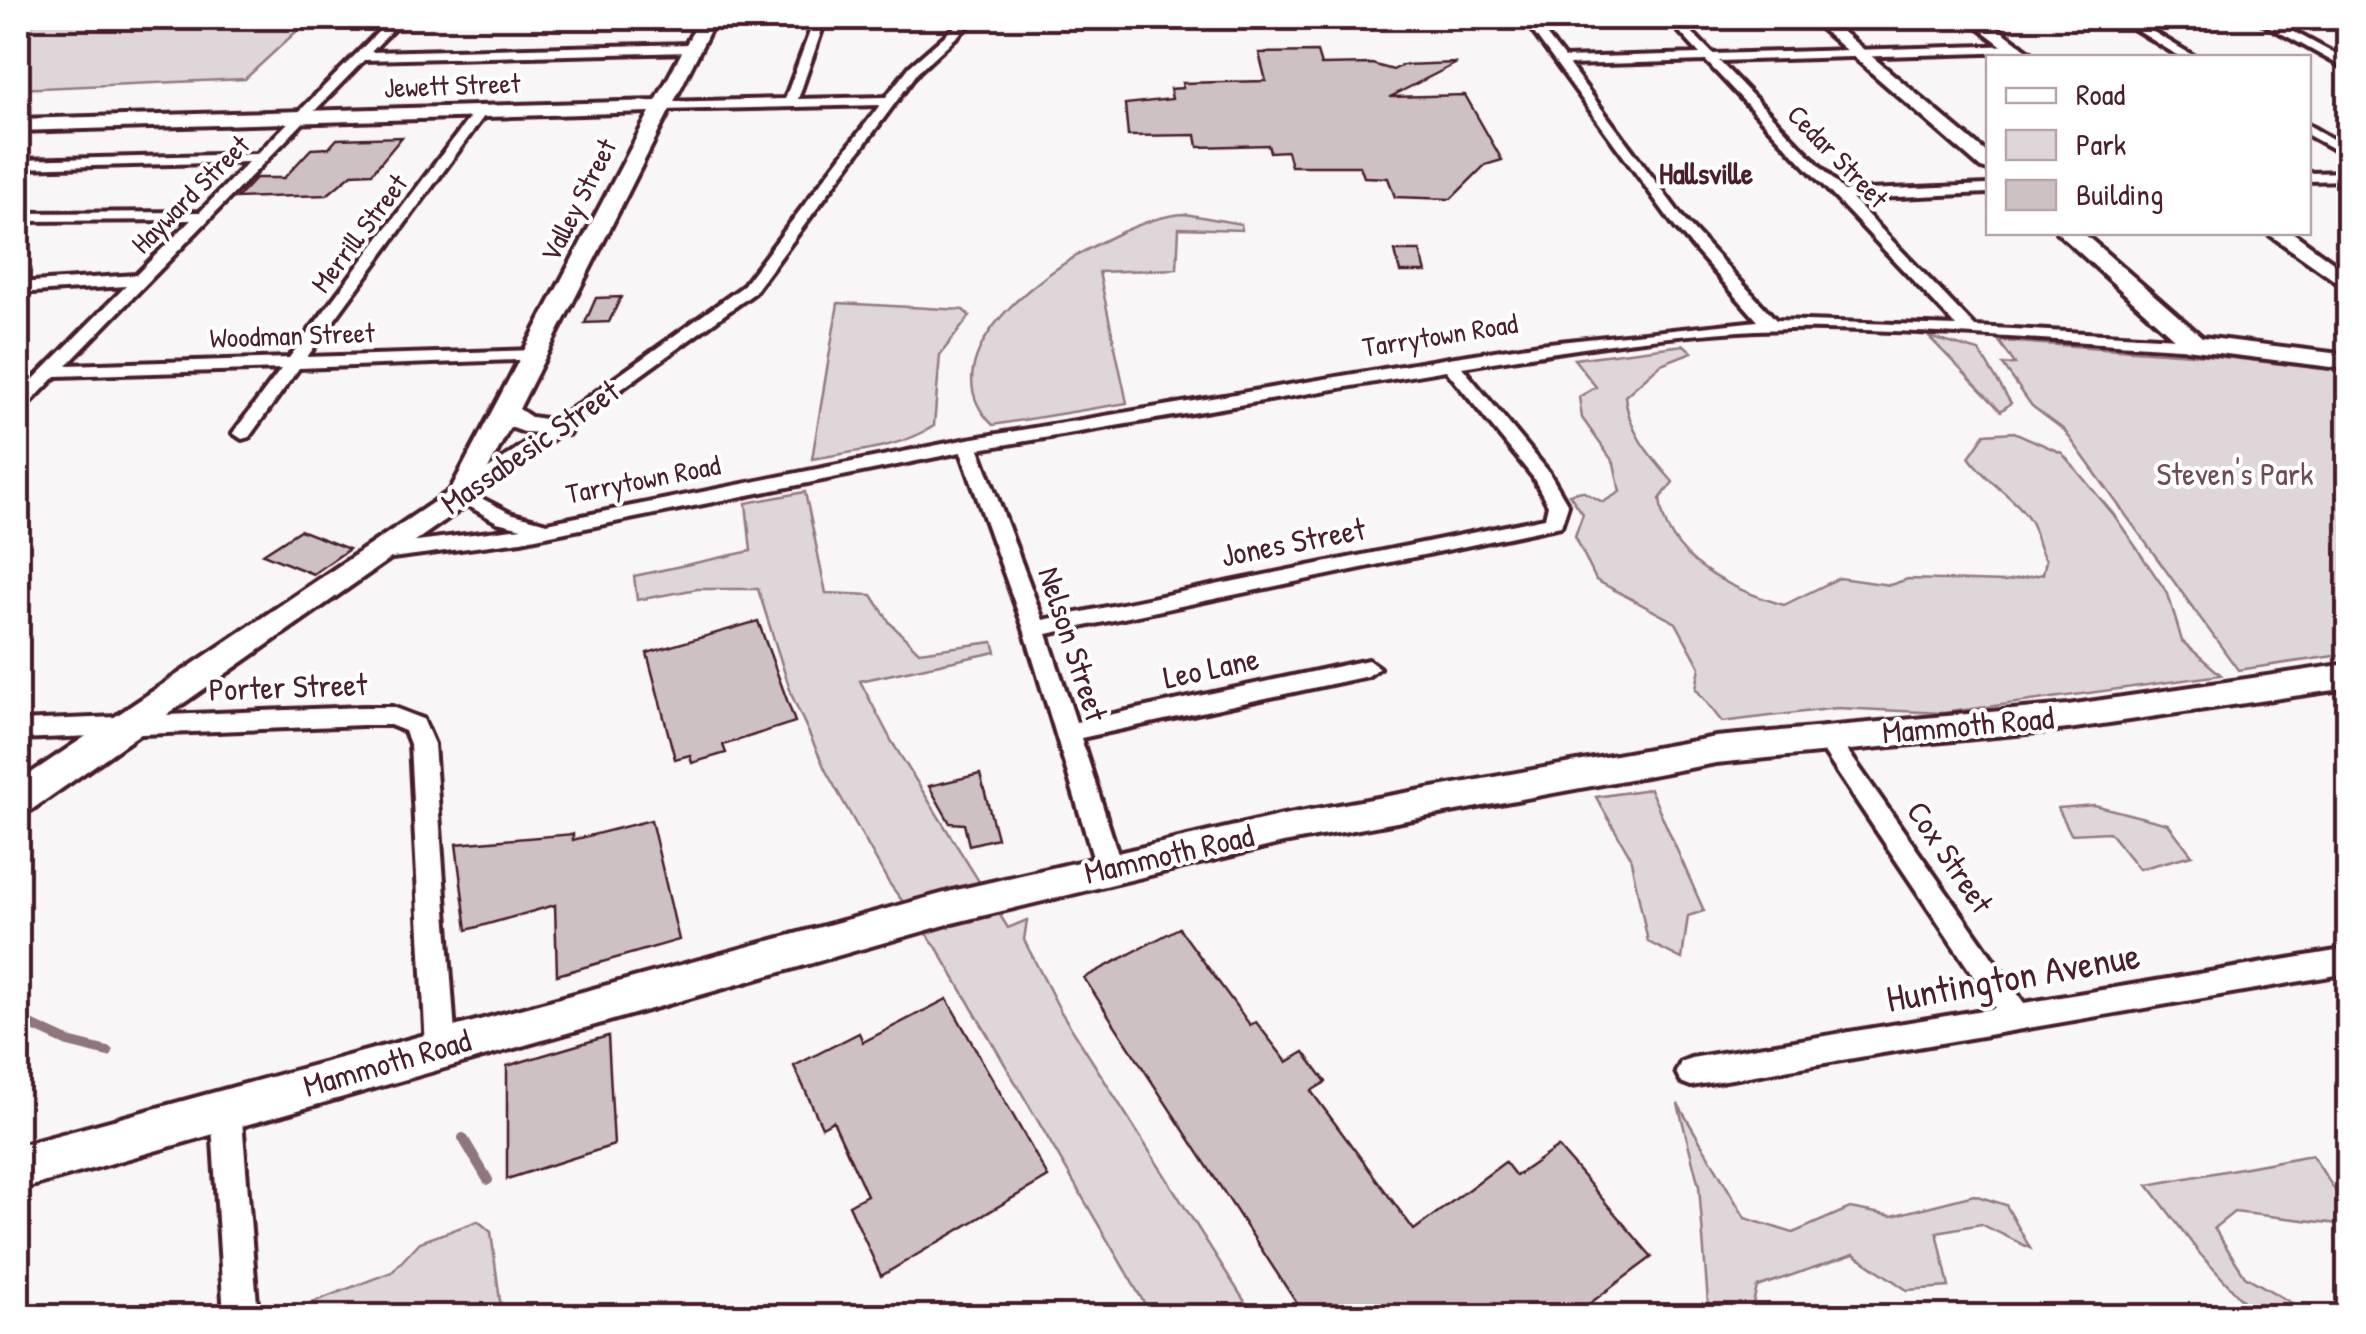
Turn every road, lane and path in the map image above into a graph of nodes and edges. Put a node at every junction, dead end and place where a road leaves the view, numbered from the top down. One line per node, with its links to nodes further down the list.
1 (32, 18): 12 (street)
2 (398, 18): 17 (street, Hayward Street)
3 (708, 18): 13 (main road, Valley Street)
4 (820, 18): 22 (street)
5 (970, 18): 21 (street, Massabesic Street)
6 (1528, 18): 19 (street)
7 (1672, 18): 18 (street, Cedar Street)
8 (1817, 18): 14 (main road)
9 (1974, 18): 15 (main road)
10 (2123, 18): 16 (street)
11 (2260, 18): 20 (street)
12 (18, 22)
13 (692, 48): 17 (street); 23 (main road, Valley Street)
14 (1858, 53): 15 (street); 18 (street); 30 (main road)
15 (2023, 53)
16 (2186, 55)
17 (361, 56): 25 (street, Hayward Street)
18 (1710, 58): 19 (street); 35 (street, Cedar Street)
19 (1561, 62): 43 (street)
20 (2348, 66)
21 (889, 101): 22 (street, Jewett Street); 53 (street, Massabesic Street)
22 (790, 103): 23 (street, Jewett Street)
23 (661, 106): 24 (main road, Jewett Street); 46 (main road, Valley Street)
24 (480, 112): 25 (main road, Jewett Street); 47 (street, Merrill Street)
25 (300, 118): 26 (main road, Jewett Street); 29 (street, Hayward Street)
26 (18, 125)
27 (2311, 131): 28 (street)
28 (2348, 154)
29 (261, 158): 31 (street); 36 (street, Hayward Street)
30 (1986, 162)
31 (18, 164)
32 (2348, 176): 33 (street)
33 (2311, 177)
34 (1986, 189): 35 (street)
35 (1841, 194): 44 (street, Cedar Street)
36 (204, 216): 37 (street); 40 (street, Hayward Street)
37 (18, 217)
38 (2071, 235): 45 (main road)
39 (2281, 235): 41 (main road)
40 (140, 280): 42 (street); 50 (street, Hayward Street)
41 (2348, 283)
42 (18, 288)
43 (1771, 325): 44 (street, Tarrytown Road); 49 (street, Tarrytown Road)
44 (1968, 329): 45 (street, Tarrytown Road)
45 (2195, 344): 48 (main road, Tarrytown Road)
46 (536, 354): 47 (street, Woodman Street); 52 (main road, Valley Street)
47 (294, 362): 50 (street, Woodman Street); 54 (street, Merrill Street)
48 (2348, 362)
49 (1449, 363): 55 (street, Tarrytown Road); 59 (street, Jones Street)
50 (50, 371): 51 (street, Hayward Street)
51 (18, 405)
52 (506, 412): 53 (main road); 56 (main road, Valley Street)
53 (559, 428): 56 (street, Massabesic Street)
54 (242, 433)
55 (968, 445): 57 (street, Tarrytown Road); 59 (street, Nelson Street)
56 (461, 496): 57 (street, Tarrytown Road); 58 (main road, Massabesic Street)
57 (552, 527): 58 (street, Tarrytown Road)
58 (377, 553): 62 (main road, Massabesic Street)
59 (1035, 629): 64 (street, Nelson Street)
60 (1368, 668): 64 (street, Leo Lane)
61 (2348, 676): 65 (main road, Mammoth Road)
62 (124, 725): 63 (street, Porter Street); 66 (main road, Massabesic Street); 70 (street, Porter Street)
63 (18, 730)
64 (1068, 732): 67 (street, Nelson Street)
65 (1825, 736): 67 (main road, Mammoth Road); 69 (street, Cox Street)
66 (18, 800)
67 (1109, 867): 70 (main road, Mammoth Road)
68 (2348, 961): 69 (street, Huntington Avenue)
69 (2017, 1017): 71 (street, Huntington Avenue)
70 (441, 1048): 72 (main road, Mammoth Road)
71 (1691, 1072)
72 (226, 1108): 73 (main road, Mammoth Road); 74 (street)
73 (18, 1168)
74 (241, 1316)

